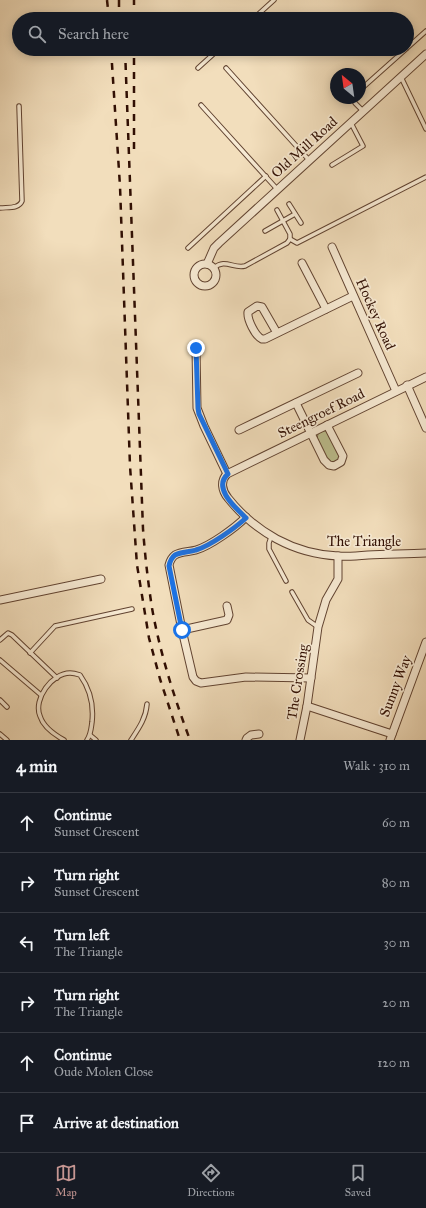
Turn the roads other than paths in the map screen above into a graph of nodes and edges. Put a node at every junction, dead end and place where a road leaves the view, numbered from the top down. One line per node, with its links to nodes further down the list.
1 (274, 0): 2 (lane)
2 (261, 12)
3 (426, 31): 4 (lane)
4 (414, 41)
5 (426, 54): 10 (street, Old Mill Road)
6 (211, 56): 8 (lane)
7 (397, 56): 11 (lane)
8 (198, 68)
9 (226, 68): 18 (lane)
10 (401, 76): 15 (street, Old Mill Road); 17 (lane)
11 (366, 85)
12 (356, 104): 15 (lane)
13 (201, 105): 20 (lane)
14 (19, 106): 24 (lane)
15 (363, 111): 16 (street, Old Mill Road)
16 (351, 122): 18 (street, Old Mill Road); 19 (lane)
17 (426, 129)
18 (309, 160): 22 (street, Old Mill Road)
19 (332, 165)
20 (266, 176): 22 (lane); 32 (lane)
21 (426, 177): 30 (lane)
22 (278, 189): 34 (street, Old Mill Road)
23 (289, 204): 26 (lane)
24 (0, 208)
25 (277, 210): 27 (lane)
26 (295, 214): 27 (lane); 28 (lane)
27 (283, 221): 29 (lane); 30 (lane)
28 (301, 224)
29 (265, 230)
30 (290, 239): 35 (lane)
31 (332, 247): 36 (street, Hockey Road)
32 (188, 248)
33 (302, 263): 37 (street)
34 (207, 264): 35 (street); 35 (street, Old Mill Road)
35 (214, 268)
36 (353, 296): 37 (street); 43 (street, Hockey Road)
37 (326, 309): 38 (street)
38 (277, 333): 38 (street)
39 (196, 348): 49 (street)
40 (358, 373): 44 (street)
41 (426, 376): 42 (street, Steengroef Road)
42 (407, 385): 43 (street, Steengroef Road); 46 (street)
43 (396, 390): 45 (street, Steengroef Road)
44 (296, 403): 47 (street); 48 (street)
45 (327, 425): 48 (street, Steengroef Road); 48 (street)
46 (426, 428)
47 (239, 430)
48 (311, 433): 49 (street, Steengroef Road)
49 (228, 474): 50 (street, The Triangle)
50 (246, 518): 51 (street, The Triangle); 61 (street)
51 (271, 536): 53 (street, The Triangle); 55 (lane)
52 (426, 553): 53 (street, The Triangle)
53 (338, 556): 60 (street, The Crossing)
54 (101, 579): 57 (street)
55 (286, 581)
56 (292, 592): 60 (lane, The Crossing)
57 (0, 600)
58 (227, 606): 61 (street)
59 (132, 609): 64 (lane)
60 (318, 627): 67 (street, The Crossing)
61 (182, 630): 67 (street)
62 (0, 640): 64 (lane)
63 (426, 642): 76 (street, Sunny Way)
64 (30, 652): 66 (lane)
65 (0, 660): 68 (lane)
66 (57, 678): 68 (lane); 75 (lane)
67 (310, 678): 72 (street, The Crossing)
68 (41, 695): 78 (lane)
69 (0, 700): 71 (lane)
70 (147, 704): 81 (lane)
71 (7, 706)
72 (307, 706): 76 (street); 83 (street, The Crossing)
73 (0, 734): 77 (lane)
74 (259, 734): 82 (street)
75 (90, 735): 79 (lane); 80 (lane)
76 (391, 737)
77 (7, 740)
78 (64, 740)
79 (87, 740)
80 (96, 740)
81 (131, 740)
82 (246, 740)
83 (300, 740)

